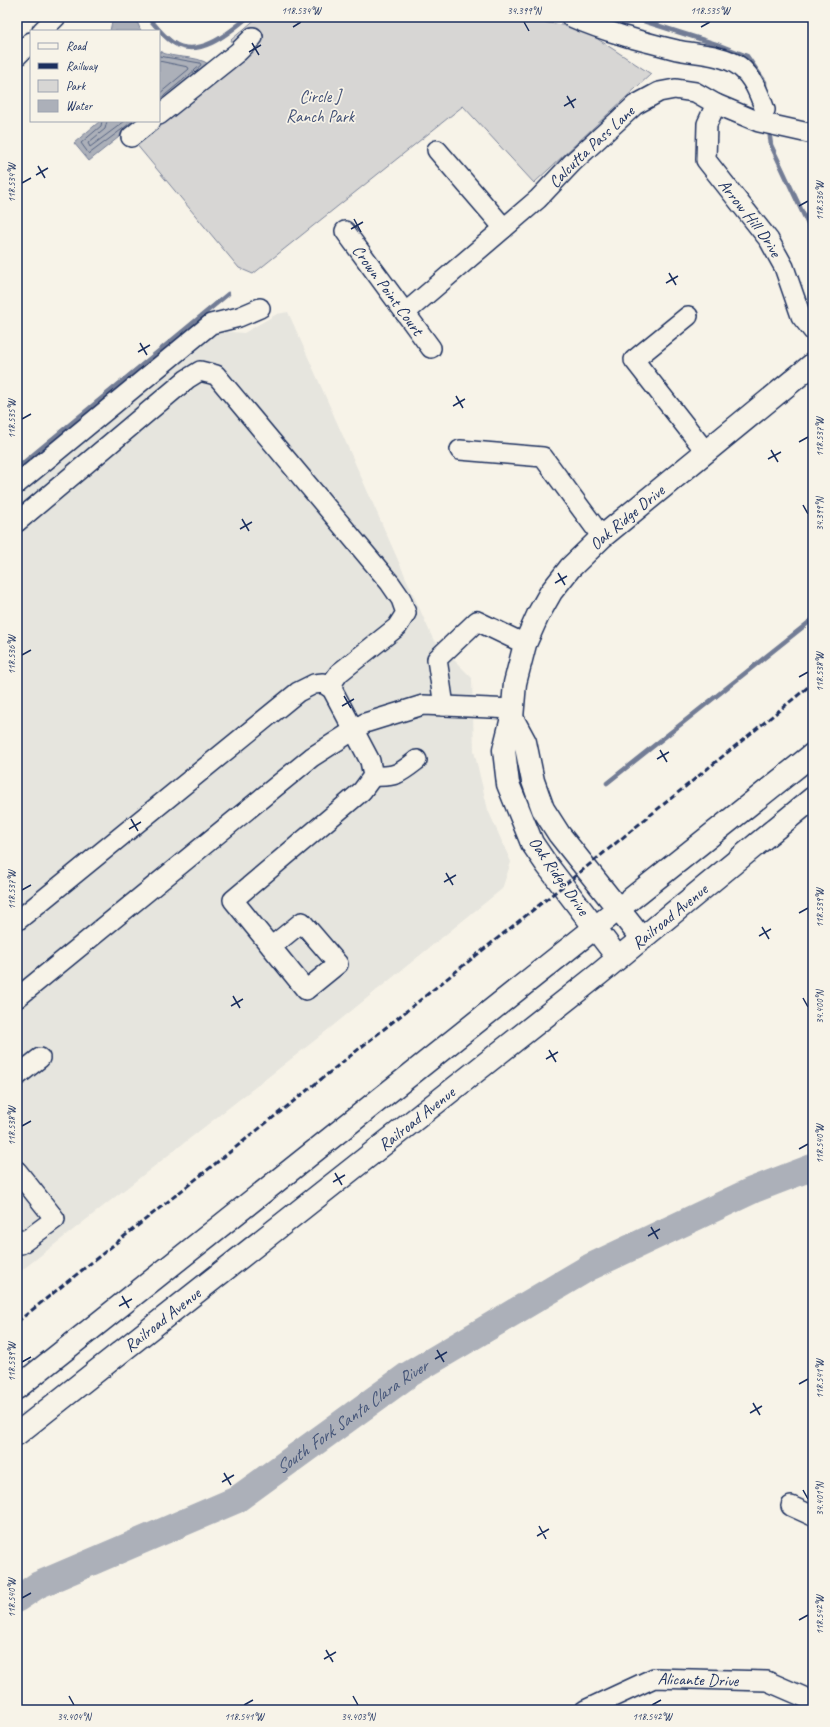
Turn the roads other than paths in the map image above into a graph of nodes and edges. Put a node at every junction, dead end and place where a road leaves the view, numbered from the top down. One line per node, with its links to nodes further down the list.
1 (571, 17): 7 (street)
2 (253, 37): 6 (street)
3 (30, 43): 4 (street)
4 (17, 56)
5 (716, 104): 7 (street, Calcutta Pass Lane); 12 (street, Calcutta Pass Lane); 17 (street, Arrow Hill Drive)
6 (160, 114)
7 (762, 116): 9 (street, Calcutta Pass Lane)
8 (151, 122): 10 (street)
9 (813, 134)
10 (131, 137)
11 (437, 150): 12 (street)
12 (504, 228): 15 (street, Calcutta Pass Lane)
13 (346, 231): 15 (street, Crown Point Court)
14 (260, 308): 22 (street)
15 (405, 313): 18 (street, Crown Point Court)
16 (688, 316): 21 (street)
17 (813, 331)
18 (431, 348)
19 (813, 364): 21 (main road, Oak Ridge Drive)
20 (460, 450): 24 (street)
21 (706, 452): 24 (main road, Oak Ridge Drive)
22 (17, 484)
23 (17, 522): 26 (street)
24 (602, 537): 25 (main road, Oak Ridge Drive)
25 (525, 644): 27 (street); 28 (main road, Oak Ridge Drive)
26 (332, 689): 29 (street); 35 (street)
27 (444, 706): 28 (street); 29 (street)
28 (513, 713): 34 (main road, Oak Ridge Drive); 36 (main road, Oak Ridge Drive)
29 (354, 730): 32 (street); 40 (street)
30 (813, 754): 34 (main road)
31 (417, 760): 32 (street)
32 (373, 776): 38 (street)
33 (813, 798): 37 (main road, Railroad Avenue)
34 (618, 910): 36 (main road); 37 (main road, Oak Ridge Drive)
35 (17, 921)
36 (596, 928): 39 (main road, Oak Ridge Drive); 45 (main road)
37 (642, 939): 39 (main road, Railroad Avenue)
38 (271, 947)
39 (618, 958): 46 (main road, Railroad Avenue)
40 (18, 993)
41 (40, 1058): 42 (street)
42 (17, 1076)
43 (17, 1171): 44 (street)
44 (17, 1238)
45 (17, 1388)
46 (17, 1434)
47 (791, 1506): 48 (street)
48 (813, 1516)
49 (813, 1701): 50 (street, Alicante Drive)
50 (585, 1710)

